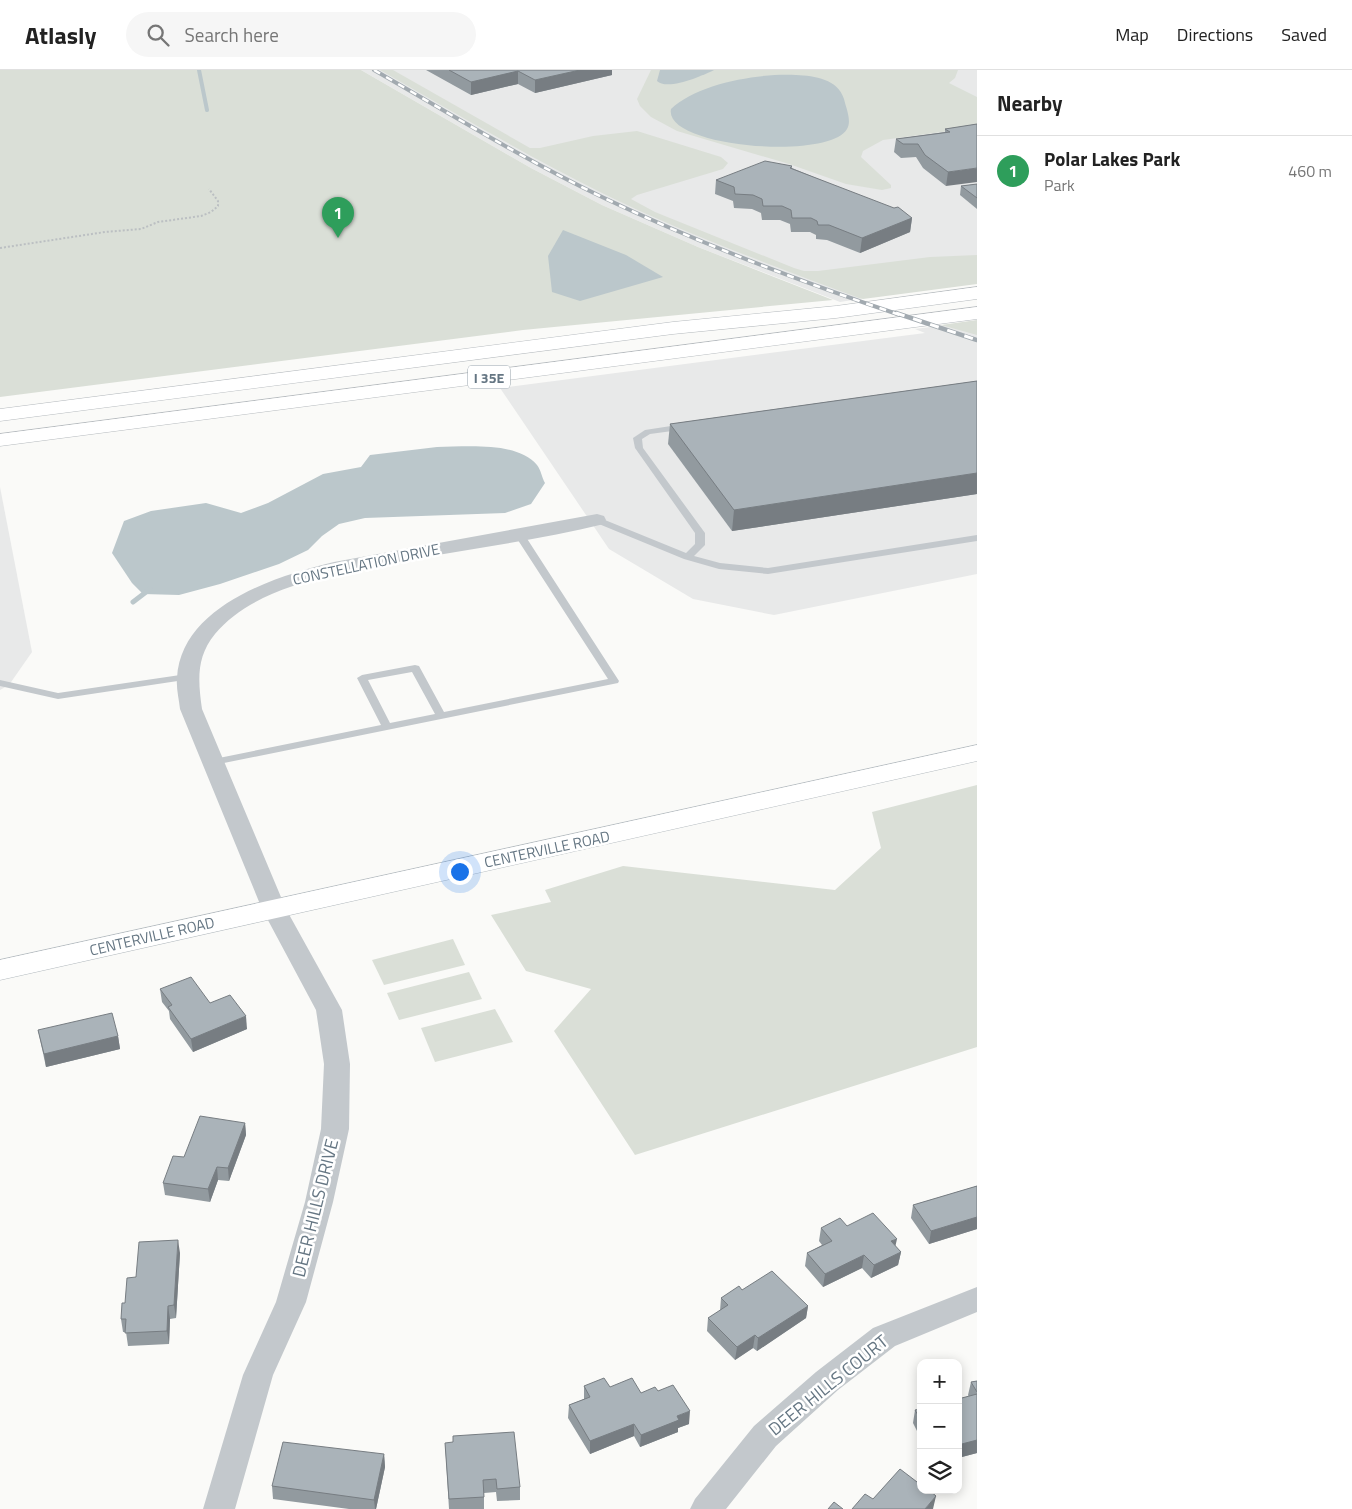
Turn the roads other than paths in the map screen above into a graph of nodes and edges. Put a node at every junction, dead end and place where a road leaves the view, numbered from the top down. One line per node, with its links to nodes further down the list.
1 (977, 294): 3 (main road, I 35E)
2 (977, 313): 5 (main road, I 35E)
3 (0, 415)
4 (697, 426): 9 (lane)
5 (0, 440)
6 (597, 520): 7 (street, CONSTELLATION DRIVE); 9 (lane)
7 (519, 534): 10 (street, CONSTELLATION DRIVE); 12 (lane)
8 (977, 538): 9 (lane)
9 (687, 557)
10 (187, 677): 11 (lane); 15 (street, CONSTELLATION DRIVE)
11 (0, 683)
12 (441, 716): 13 (lane); 13 (lane)
13 (387, 727): 15 (lane)
14 (977, 752): 16 (main road, CENTERVILLE ROAD)
15 (214, 762): 16 (street, CONSTELLATION DRIVE)
16 (274, 908): 17 (main road, CENTERVILLE ROAD); 19 (street, DEER HILLS DRIVE)
17 (0, 970)
18 (977, 1298): 20 (street, DEER HILLS COURT)
19 (219, 1509)
20 (706, 1509)

